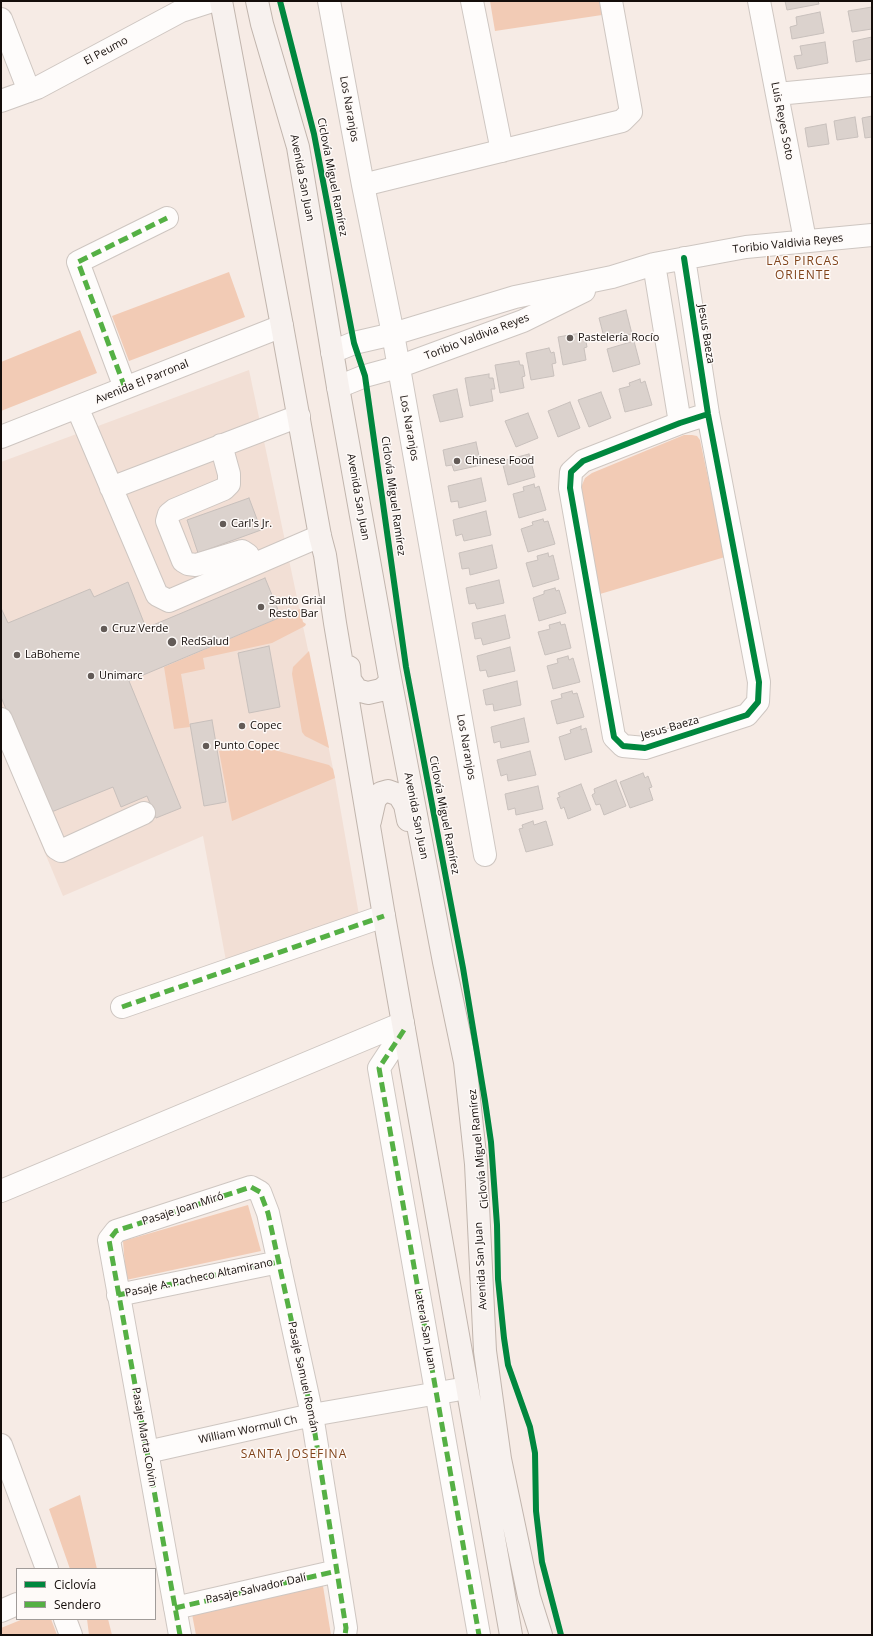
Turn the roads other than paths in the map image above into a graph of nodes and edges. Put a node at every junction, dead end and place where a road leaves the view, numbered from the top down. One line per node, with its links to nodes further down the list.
1 (212, 1): 8 (street, El Peumo)
2 (221, 1): 22 (main road)
3 (258, 1): 24 (main road, Avenida San Juan)
4 (329, 1): 15 (street, Los Naranjos)
5 (472, 1): 14 (street)
6 (611, 1): 14 (street)
7 (759, 1): 12 (street, Luis Reyes Soto)
8 (180, 6): 11 (street, El Peumo)
9 (1, 19): 11 (street)
10 (872, 86): 12 (street)
11 (29, 91): 13 (street, El Peumo)
12 (777, 94): 18 (street, Luis Reyes Soto)
13 (1, 102)
14 (502, 150): 15 (street)
15 (363, 185): 23 (street, Los Naranjos)
16 (167, 218): 27 (street)
17 (872, 235): 18 (street, Toribio Valdivia Reyes)
18 (805, 240): 19 (street, Toribio Valdivia Reyes)
19 (684, 258): 20 (street, Toribio Valdivia Reyes); 29 (street, Jesus Baeza)
20 (654, 264): 21 (street, Toribio Valdivia Reyes); 31 (street)
21 (612, 277): 23 (street, Toribio Valdivia Reyes); 25 (street, Toribio Valdivia Reyes)
22 (282, 326): 27 (street, Avenida El Parronal); 30 (main road)
23 (393, 334): 24 (street, Toribio Valdivia Reyes); 25 (street, Los Naranjos)
24 (332, 352): 26 (main road, Avenida San Juan)
25 (398, 367): 26 (street, Toribio Valdivia Reyes); 41 (street, Los Naranjos)
26 (338, 387): 37 (main road, Avenida San Juan)
27 (125, 388): 28 (street, Avenida El Parronal)
28 (77, 407): 32 (street, Avenida El Parronal); 34 (street)
29 (708, 414): 31 (street, Jesus Baeza); 31 (street, Jesus Baeza)
30 (299, 416): 33 (street); 35 (main road)
31 (680, 424)
32 (1, 438)
33 (220, 445): 34 (street); 36 (street)
34 (111, 488): 36 (street)
35 (322, 545): 36 (street); 37 (main road); 40 (main road)
36 (252, 565)
37 (390, 678): 43 (main road, Avenida San Juan)
38 (1, 719): 39 (street)
39 (144, 813)
40 (369, 822): 42 (main road); 43 (main road)
41 (485, 855)
42 (384, 916): 44 (street); 45 (main road)
43 (444, 962): 67 (main road, Avenida San Juan)
44 (122, 1007)
45 (404, 1026): 46 (street); 51 (main road); 52 (street, Lateral San Juan)
46 (1, 1191)
47 (260, 1192): 48 (street, Pasaje Joan Miró); 49 (street, Pasaje Samuel Román)
48 (108, 1240): 50 (street, Pasaje Marta Colvin)
49 (279, 1262): 50 (street, Pasaje A. Pacheco Altamirano); 53 (street, Pasaje Samuel Román)
50 (118, 1295): 55 (street, Pasaje Marta Colvin)
51 (468, 1388): 52 (street, William Wormull Ch); 66 (main road)
52 (437, 1394): 53 (street, William Wormull Ch); 65 (street, Lateral San Juan)
53 (312, 1415): 55 (street, William Wormull Ch); 57 (street, Pasaje Samuel Román)
54 (1, 1447): 56 (street)
55 (147, 1452): 59 (street, Pasaje Marta Colvin)
56 (47, 1568)
57 (337, 1571): 59 (street, Pasaje Salvador Dalí); 64 (street, Pasaje Samuel Román)
58 (16, 1604): 60 (street)
59 (175, 1608): 63 (street, Pasaje Marta Colvin)
60 (1, 1611)
61 (65, 1620): 62 (street)
62 (71, 1635)
63 (180, 1635)
64 (345, 1635)
65 (479, 1635)
66 (511, 1635)
67 (541, 1635)

